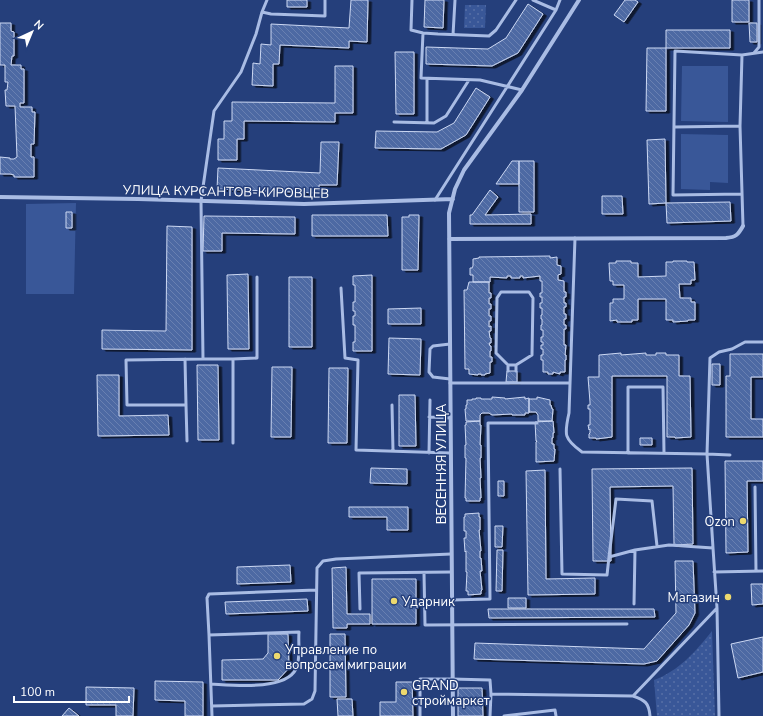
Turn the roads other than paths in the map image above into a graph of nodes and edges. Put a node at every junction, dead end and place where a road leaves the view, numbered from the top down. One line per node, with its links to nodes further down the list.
1 (267, 0): 11 (lane)
2 (325, 0): 11 (lane)
3 (412, 0): 12 (lane)
4 (455, 0): 13 (lane)
5 (516, 0): 13 (lane)
6 (534, 0): 10 (lane)
7 (560, 0): 10 (lane)
8 (579, 0): 20 (street)
9 (760, 0): 15 (lane)
10 (556, 10): 19 (lane)
11 (262, 12): 29 (lane)
12 (423, 33): 13 (lane); 17 (lane)
13 (453, 35)
14 (763, 52): 15 (lane)
15 (754, 53): 16 (lane)
16 (742, 55): 23 (lane); 24 (lane)
17 (427, 78): 18 (lane); 22 (lane)
18 (469, 80): 19 (lane); 22 (lane)
19 (508, 87): 20 (lane); 28 (lane)
20 (522, 90): 27 (street)
21 (394, 122): 22 (lane)
22 (427, 123)
23 (740, 126): 24 (lane); 25 (lane)
24 (675, 127): 25 (lane)
25 (742, 194): 30 (lane)
26 (0, 197): 29 (street, УЛИЦА КУРСАНТОВ-КИРОВЦЕВ)
27 (452, 199): 28 (street, УЛИЦА КУРСАНТОВ-КИРОВЦЕВ); 32 (street, ВЕСЕННЯЯ УЛИЦА)
28 (435, 200): 29 (street, УЛИЦА КУРСАНТОВ-КИРОВЦЕВ)
29 (201, 201): 38 (lane)
30 (743, 226): 31 (street)
31 (575, 238): 32 (street); 45 (lane)
32 (449, 239): 36 (street, ВЕСЕННЯЯ УЛИЦА)
33 (257, 277): 39 (lane)
34 (341, 288): 54 (lane)
35 (763, 342): 59 (lane)
36 (450, 344): 44 (street, ВЕСЕННЯЯ УЛИЦА); 44 (lane)
37 (185, 359): 38 (lane); 47 (lane); 47 (lane)
38 (203, 359): 39 (lane)
39 (233, 359): 53 (lane)
40 (508, 364): 41 (lane); 41 (lane); 42 (lane)
41 (516, 365): 43 (lane)
42 (508, 371)
43 (516, 371)
44 (450, 381): 45 (lane); 50 (street, ВЕСЕННЯЯ УЛИЦА)
45 (570, 383): 57 (lane)
46 (430, 400): 49 (lane)
47 (186, 405): 52 (lane)
48 (392, 405): 54 (lane)
49 (430, 417): 50 (lane); 55 (lane)
50 (450, 418): 56 (street, ВЕСЕННЯЯ УЛИЦА)
51 (537, 423): 74 (lane)
52 (187, 441)
53 (233, 443)
54 (393, 451): 55 (lane)
55 (429, 453): 56 (lane)
56 (450, 453): 66 (street, ВЕСЕННЯЯ УЛИЦА)
57 (628, 453): 58 (lane); 58 (lane)
58 (664, 453): 59 (lane)
59 (707, 454): 60 (lane); 64 (lane)
60 (730, 455)
61 (560, 469): 67 (lane)
62 (755, 486): 68 (lane)
63 (656, 546): 64 (lane); 65 (lane); 67 (lane)
64 (712, 548): 72 (lane)
65 (635, 550): 67 (lane); 75 (lane)
66 (451, 554): 71 (street, ВЕСЕННЯЯ УЛИЦА); 73 (lane)
67 (609, 557)
68 (756, 571): 69 (lane); 72 (lane)
69 (763, 571)
70 (424, 572): 71 (lane); 77 (lane); 79 (lane)
71 (452, 572): 74 (street, ВЕСЕННЯЯ УЛИЦА)
72 (714, 572): 76 (lane)
73 (316, 590): 80 (lane); 85 (lane)
74 (452, 600): 79 (street, ВЕСЕННЯЯ УЛИЦА)
75 (634, 604)
76 (717, 608): 84 (lane); 93 (lane)
77 (360, 609)
78 (627, 624): 79 (lane)
79 (452, 625): 81 (street, ВЕСЕННЯЯ УЛИЦА)
80 (209, 635): 82 (lane); 82 (lane)
81 (452, 679): 83 (lane); 87 (lane); 88 (street, ВЕСЕННЯЯ УЛИЦА)
82 (211, 684): 85 (lane)
83 (491, 694): 84 (lane); 89 (lane)
84 (633, 696): 92 (lane)
85 (212, 706): 86 (lane)
86 (212, 716)
87 (420, 716)
88 (453, 716)
89 (490, 716)
90 (504, 716): 91 (lane)
91 (556, 716)
92 (650, 716)
93 (718, 716)

